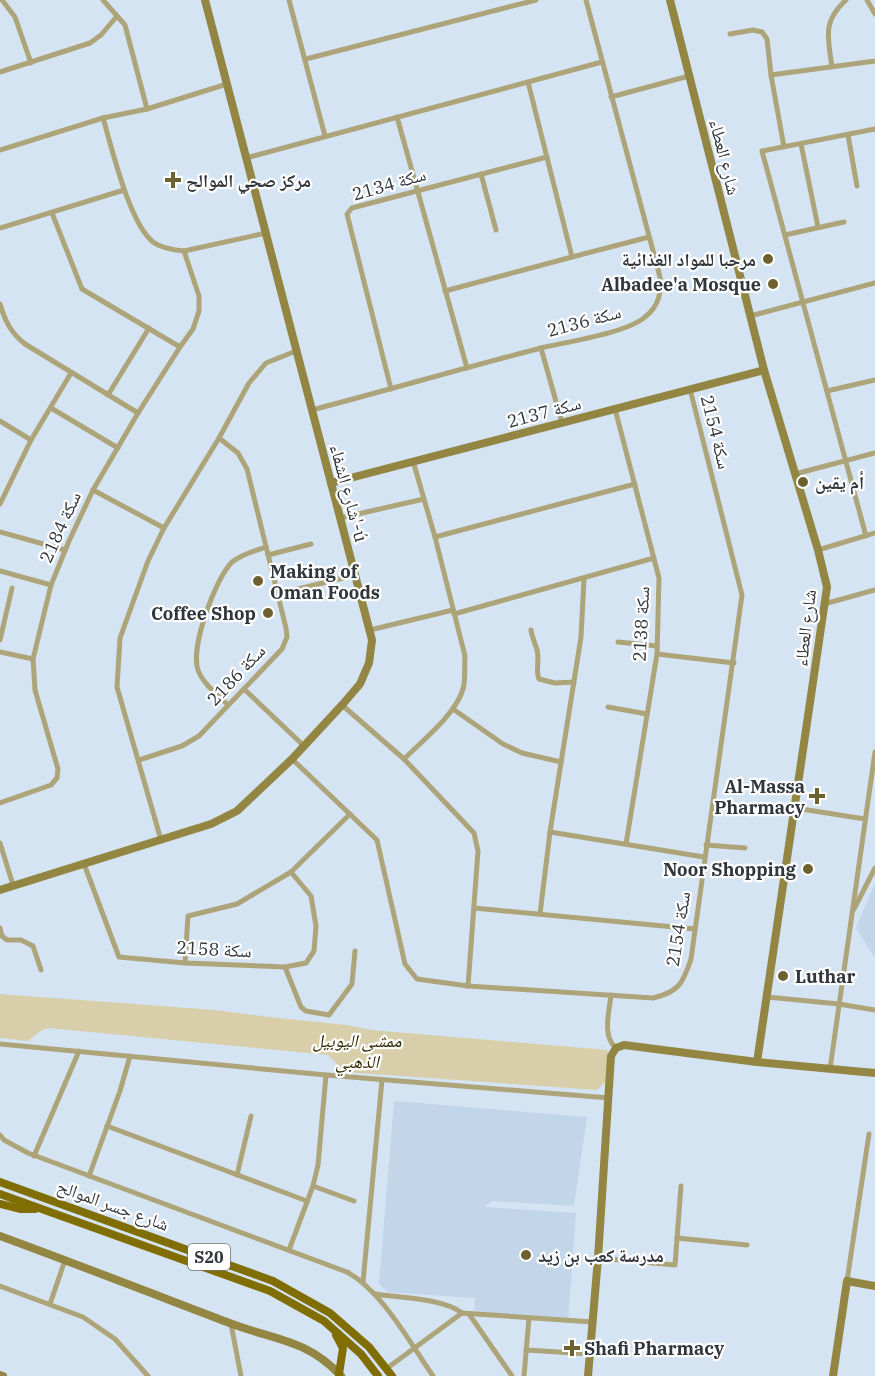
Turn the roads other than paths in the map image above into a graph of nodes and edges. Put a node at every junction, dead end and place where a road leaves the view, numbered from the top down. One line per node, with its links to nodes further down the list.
1 (2, 0): 18 (street)
2 (103, 0): 13 (street)
3 (205, 0): 24 (street, شارع الشفاء'-ú)
4 (289, 0): 15 (street)
5 (507, 0): 11 (street)
6 (536, 0): 11 (street)
7 (586, 0): 17 (street, سكة 2136)
8 (670, 0): 22 (street, شارع العطاء)
9 (846, 0): 19 (street)
10 (869, 1): 12 (street)
11 (509, 7): 15 (street)
12 (875, 14)
13 (117, 16): 18 (street); 26 (street)
14 (730, 34): 21 (street)
15 (306, 59): 31 (street)
16 (875, 61): 19 (street)
17 (602, 62): 23 (street); 25 (street, سكة 2136)
18 (31, 63): 20 (street)
19 (831, 67): 21 (street)
20 (0, 72)
21 (771, 75): 33 (street)
22 (689, 76): 25 (street); 55 (street, شارع العطاء)
23 (528, 82): 27 (street); 35 (street)
24 (226, 84): 26 (street); 36 (street, شارع الشفاء'-ú)
25 (611, 97): 48 (street, سكة 2136)
26 (147, 109): 28 (street)
27 (397, 117): 31 (street); 40 (street)
28 (103, 118): 34 (street); 39 (street)
29 (875, 129): 30 (street)
30 (848, 135): 32 (street); 38 (street)
31 (325, 136): 36 (street)
32 (801, 144): 33 (street); 43 (street)
33 (784, 147): 47 (street)
34 (0, 150)
35 (547, 157): 37 (street, سكة 2134); 50 (street)
36 (246, 158): 46 (street, شارع الشفاء'-ú)
37 (481, 174): 40 (street, سكة 2134); 45 (street)
38 (857, 186)
39 (124, 190): 41 (street); 49 (street)
40 (417, 191): 52 (street); 64 (street, سكة 2134)
41 (52, 213): 44 (street); 56 (street)
42 (844, 222): 43 (street)
43 (818, 227): 47 (street)
44 (0, 228)
45 (496, 230)
46 (266, 233): 49 (street); 59 (street, شارع الشفاء'-ú)
47 (785, 235): 53 (street)
48 (649, 237): 50 (street); 58 (street, سكة 2136)
49 (184, 251): 57 (street, سكة 2184)
50 (572, 257): 52 (street)
51 (875, 283): 53 (street)
52 (445, 291): 60 (street)
53 (803, 303): 55 (street); 66 (street)
54 (0, 304): 62 (street)
55 (750, 316): 61 (street, شارع العطاء)
56 (149, 328): 57 (street); 67 (street)
57 (180, 346): 71 (street, سكة 2184)
58 (541, 348): 60 (street, سكة 2136); 73 (street)
59 (296, 351): 70 (street, شارع الشفاء'-ú); 74 (street)
60 (467, 368): 64 (street, سكة 2136)
61 (764, 370): 65 (street, سكة 2137); 80 (street, شارع العطاء)
62 (71, 373): 67 (street); 68 (street)
63 (875, 380): 66 (street)
64 (391, 389): 70 (street, سكة 2136)
65 (690, 389): 69 (street, سكة 2137); 115 (street, سكة 2154)
66 (827, 391): 79 (street)
67 (108, 395): 71 (street)
68 (51, 408): 75 (street); 76 (street)
69 (615, 409): 73 (street, سكة 2137); 82 (street, سكة 2138)
70 (312, 410): 81 (street, شارع الشفاء'-ú)
71 (138, 413): 76 (street, سكة 2184)
72 (0, 421): 75 (street)
73 (562, 423): 78 (street, سكة 2137)
74 (219, 438): 87 (street); 93 (street, سكة 2186)
75 (31, 440): 85 (street)
76 (118, 448): 83 (street, سكة 2184)
77 (875, 453): 79 (street)
78 (413, 461): 81 (street, سكة 2137); 84 (street)
79 (846, 461): 80 (street); 90 (street)
80 (795, 474): 94 (street, شارع العطاء)
81 (331, 483): 86 (street, شارع الشفاء'-ú)
82 (635, 484): 91 (street); 97 (street, سكة 2138)
83 (93, 490): 87 (street); 95 (street, سكة 2184)
84 (424, 499): 86 (street); 91 (street)
85 (0, 504)
86 (340, 518): 99 (street, شارع الشفاء'-ú)
87 (164, 528): 127 (street)
88 (0, 532): 95 (street)
89 (875, 534): 90 (street)
90 (866, 536): 94 (street)
91 (435, 537): 106 (street)
92 (311, 544): 96 (street)
93 (266, 547): 96 (street, سكة 2186); 118 (street)
94 (818, 549): 105 (street, شارع العطاء)
95 (65, 550): 101 (street, سكة 2184)
96 (268, 555): 104 (street, سكة 2186)
97 (654, 558): 100 (street); 111 (street, سكة 2138)
98 (0, 572): 101 (street)
99 (355, 575): 104 (street); 107 (street, شارع الشفاء'-ú)
100 (584, 579): 106 (street); 116 (street)
101 (51, 585): 114 (street, سكة 2184)
102 (12, 588): 109 (street)
103 (875, 590): 105 (street)
104 (278, 594): 117 (street, سكة 2186)
105 (824, 604): 130 (street, شارع العطاء)
106 (453, 612): 107 (street); 121 (street)
107 (370, 630): 119 (street, شارع الشفاء'-ú)
108 (531, 630): 116 (street)
109 (0, 640)
110 (618, 642): 111 (street)
111 (657, 646): 113 (street, سكة 2138)
112 (0, 652): 114 (street)
113 (657, 654): 115 (street); 122 (street, سكة 2138)
114 (33, 659): 129 (street, سكة 2184)
115 (734, 663): 137 (street, سكة 2154)
116 (574, 682): 128 (street)
117 (244, 689): 118 (street, سكة 2186); 123 (street)
118 (228, 705): 127 (street, سكة 2186)
119 (342, 705): 123 (street, شارع الشفاء'-ú); 126 (street)
120 (608, 706): 122 (street)
121 (453, 709): 126 (street); 128 (street)
122 (647, 714): 136 (street, سكة 2138)
123 (304, 746): 125 (street, شارع الشفاء'-ú)
124 (875, 752): 132 (street)
125 (292, 759): 131 (street, سكة 2154); 134 (street, شارع الشفاء'-ú)
126 (404, 759): 145 (street)
127 (139, 760): 134 (street)
128 (561, 762): 133 (street)
129 (0, 803)
130 (795, 808): 132 (street); 156 (street, شارع العطاء)
131 (350, 814): 142 (street); 154 (street, سكة 2154)
132 (866, 819): 146 (street)
133 (550, 832): 136 (street); 147 (street)
134 (162, 840): 140 (street, شارع الشفاء'-ú)
135 (0, 843): 143 (street)
136 (626, 844): 139 (street)
137 (706, 845): 138 (street); 139 (street, سكة 2154)
138 (745, 848)
139 (704, 857): 149 (street, سكة 2154)
140 (84, 864): 143 (street, شارع الشفاء'-ú); 151 (street, سكة 2158)
141 (875, 868): 146 (street)
142 (291, 872): 151 (street); 152 (street, سكة 2158)
143 (13, 885): 144 (street, شارع الشفاء'-ú)
144 (0, 890)
145 (474, 908): 147 (street); 154 (street)
146 (852, 913): 157 (street)
147 (540, 914): 149 (street)
148 (0, 927): 153 (street)
149 (695, 929): 155 (street, سكة 2154)
150 (355, 951): 152 (street)
151 (185, 963): 152 (street, سكة 2158)
152 (285, 967)
153 (41, 970)
154 (468, 986): 155 (street, سكة 2154)
155 (611, 995): 160 (street)
156 (767, 997): 157 (street); 163 (street, شارع العطاء)
157 (839, 1004): 158 (street); 164 (street)
158 (875, 1010)
159 (0, 1044): 161 (street)
160 (616, 1048): 163 (street); 168 (street)
161 (79, 1051): 162 (street); 173 (street)
162 (130, 1056): 166 (street); 170 (street)
163 (757, 1062): 164 (street)
164 (830, 1069): 165 (street)
165 (875, 1073)
166 (326, 1075): 167 (street); 178 (street)
167 (382, 1080): 168 (street); 193 (street)
168 (609, 1098): 190 (street)
169 (251, 1116): 174 (street)
170 (107, 1126): 174 (street); 175 (street)
171 (869, 1134): 192 (street)
172 (0, 1135): 173 (street)
173 (34, 1156): 175 (street)
174 (237, 1174): 182 (street)
175 (89, 1176): 189 (street)
176 (0, 1177): 181 (main road)
177 (0, 1182): 181 (main road, شارع جسر الموالح / S20)
178 (313, 1186): 182 (street); 183 (street)
179 (681, 1186): 187 (street)
180 (0, 1194): 185 (main road, شارع جسر الموالح / S20)
181 (43, 1197): 207 (main road, شارع جسر الموالح / S20)
182 (307, 1201): 189 (street)
183 (354, 1201)
184 (0, 1204): 185 (main road)
185 (39, 1208): 201 (main road, شارع جسر الموالح / S20)
186 (0, 1236): 191 (street)
187 (677, 1238): 188 (street); 190 (street)
188 (747, 1245)
189 (289, 1251): 193 (street)
190 (598, 1258): 202 (street)
191 (65, 1260): 197 (street); 203 (street)
192 (847, 1281): 195 (street); 216 (street)
193 (363, 1282): 196 (street)
194 (0, 1286): 197 (street)
195 (875, 1286)
196 (375, 1294): 198 (street); 204 (street)
197 (50, 1304): 209 (street)
198 (462, 1313): 199 (street); 204 (street)
199 (469, 1314): 200 (street); 213 (street)
200 (529, 1318): 202 (street); 205 (street)
201 (324, 1321): 208 (main road); 211 (main road, شارع جسر الموالح / S20)
202 (593, 1322): 206 (street)
203 (231, 1324): 208 (street); 210 (street)
204 (413, 1348): 207 (street); 212 (street)
205 (526, 1350): 206 (street); 214 (street)
206 (590, 1354): 215 (street)
207 (389, 1372)
208 (340, 1375)
209 (148, 1376)
210 (241, 1376)
211 (378, 1376)
212 (433, 1376)
213 (512, 1376)
214 (524, 1376)
215 (588, 1376)
216 (833, 1376)

